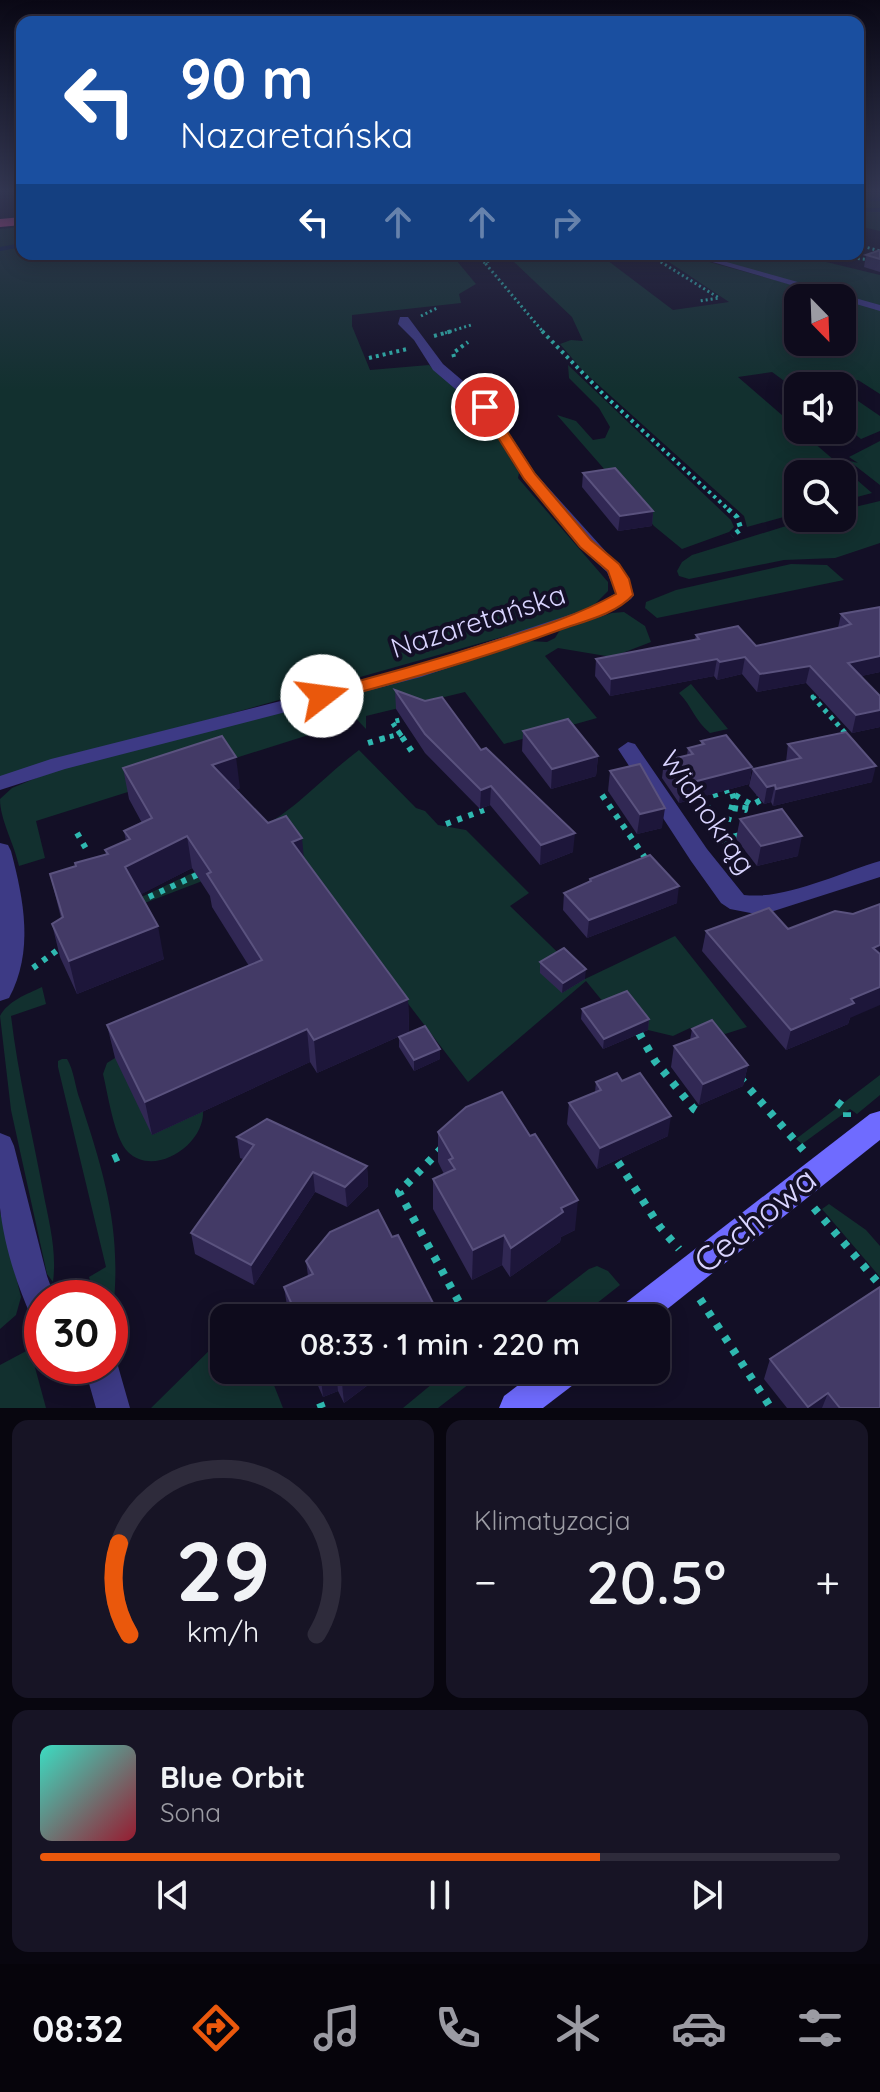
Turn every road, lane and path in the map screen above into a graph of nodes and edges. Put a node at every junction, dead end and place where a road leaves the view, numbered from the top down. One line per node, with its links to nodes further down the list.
1 (480, 260): 5 (path)
2 (491, 260): 5 (path)
3 (658, 260): 6 (path)
4 (710, 260): 7 (lane)
5 (485, 263): 12 (path)
6 (699, 301)
7 (880, 308)
8 (404, 320): 10 (street, Nazaretańska)
9 (471, 325): 10 (path)
10 (429, 352): 11 (path); 20 (street, Nazaretańska)
11 (369, 358)
12 (732, 536)
13 (828, 694): 16 (path)
14 (411, 717): 15 (path)
15 (400, 734): 17 (path); 19 (path)
16 (849, 738)
17 (368, 743)
18 (628, 749): 37 (street, Widnokrąg)
19 (415, 756)
20 (0, 783)
21 (750, 784): 25 (path)
22 (740, 786): 23 (path)
23 (732, 791): 25 (path); 26 (path); 28 (path)
24 (602, 795): 36 (path)
25 (746, 802): 26 (path)
26 (732, 809): 28 (path); 32 (path)
27 (484, 810): 29 (path)
28 (713, 812): 32 (path)
29 (446, 824)
30 (77, 833): 35 (path)
31 (747, 833): 32 (path)
32 (722, 841): 33 (path)
33 (713, 849)
34 (0, 851): 42 (street)
35 (88, 852)
36 (651, 866)
37 (880, 869)
38 (204, 871): 39 (path)
39 (126, 910)
40 (77, 938): 41 (path)
41 (32, 969)
42 (0, 991)
43 (639, 1033): 46 (path)
44 (730, 1064): 51 (path)
45 (837, 1102): 47 (path)
46 (702, 1114)
47 (847, 1118)
48 (880, 1123): 61 (street, Cechowa)
49 (454, 1136): 60 (path)
50 (0, 1146): 57 (street)
51 (804, 1151)
52 (124, 1154): 53 (path)
53 (113, 1159)
54 (618, 1162): 56 (path)
55 (818, 1212): 58 (path)
56 (679, 1249)
57 (33, 1280)
58 (880, 1285)
59 (700, 1299): 66 (path)
60 (460, 1304)
61 (649, 1304)
62 (106, 1384): 64 (street)
63 (547, 1384): 65 (street)
64 (113, 1408)
65 (516, 1408)
66 (771, 1408)

